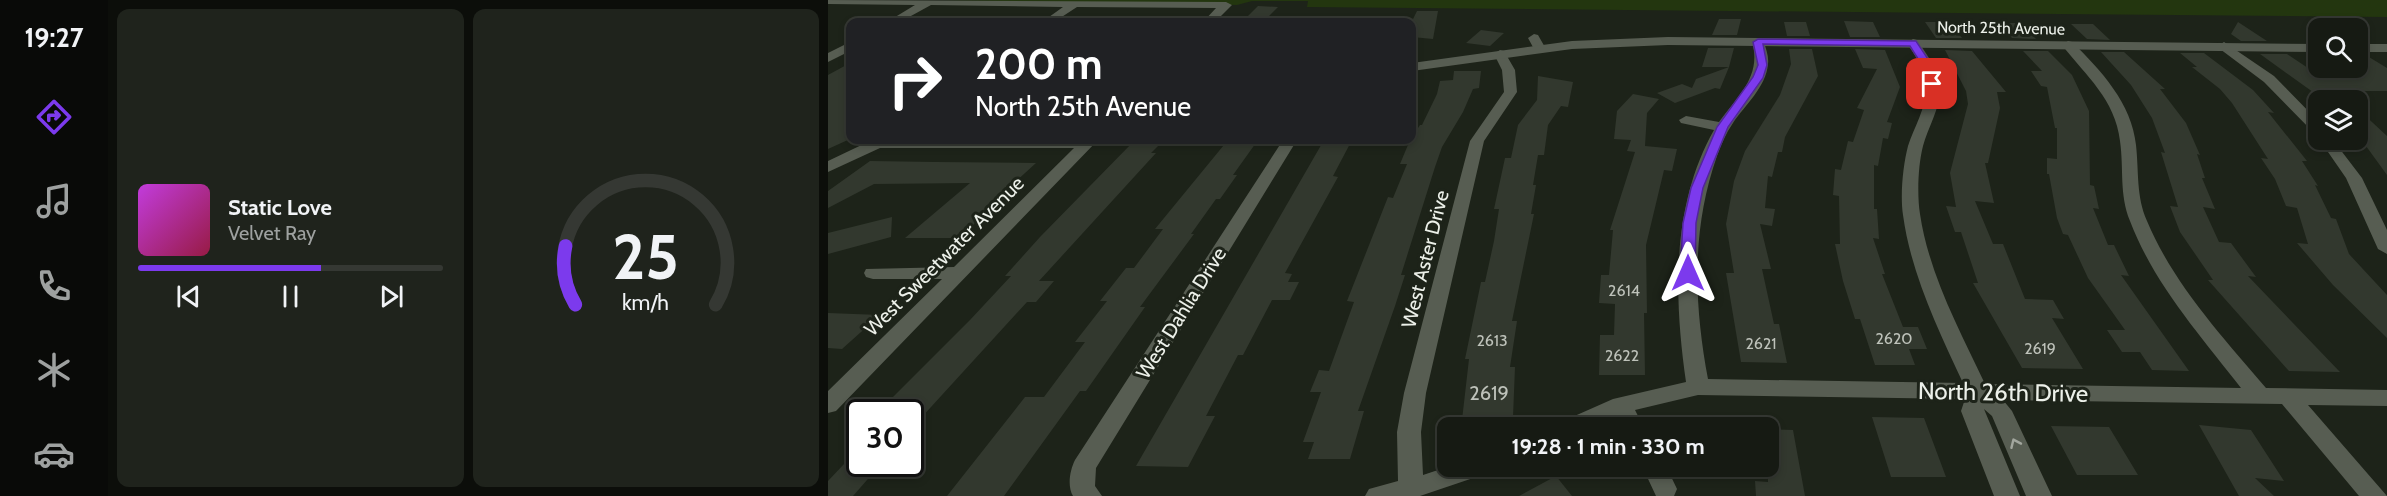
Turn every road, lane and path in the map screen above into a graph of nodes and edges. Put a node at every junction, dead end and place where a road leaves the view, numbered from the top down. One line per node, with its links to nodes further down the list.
1 (828, 1): 2 (street)
2 (928, 2): 3 (street); 4 (street)
3 (1074, 4): 5 (street); 6 (street)
4 (899, 18)
5 (1053, 18)
6 (1213, 18)
7 (1758, 42): 8 (street, North 25th Avenue); 15 (street, North 25th Avenue); 20 (street)
8 (1912, 43): 9 (street, North 25th Avenue); 30 (street)
9 (2068, 45): 10 (street, North 25th Avenue); 31 (street)
10 (2224, 46): 12 (street, North 25th Avenue); 18 (street)
11 (846, 48): 16 (street)
12 (2308, 48)
13 (2368, 48): 14 (street)
14 (2386, 49)
15 (1500, 54): 17 (street, North 25th Avenue); 40 (street, West Aster Drive)
16 (828, 58)
17 (1416, 66)
18 (2308, 119)
19 (1686, 120): 20 (street)
20 (1723, 127): 29 (street)
21 (874, 144): 25 (street)
22 (1087, 144): 28 (street, West Sweetwater Avenue)
23 (1287, 144): 42 (street, West Dahlia Drive)
24 (2334, 150): 26 (street)
25 (828, 167)
26 (2387, 249)
27 (873, 273): 28 (street)
28 (959, 273): 34 (street, West Sweetwater Avenue)
29 (1698, 387): 30 (street, North 26th Drive); 35 (street, North 26th Drive)
30 (1978, 392): 31 (street, North 26th Drive); 44 (street); 45 (street, one-way to 30)
31 (2261, 397): 32 (street, North 26th Drive)
32 (2289, 398): 33 (street, North 26th Drive); 46 (street)
33 (2387, 398)
34 (828, 405)
35 (1621, 405): 36 (street, North 26th Drive); 37 (street)
36 (1594, 417)
37 (1627, 417)
38 (1446, 477): 40 (street)
39 (1659, 477): 41 (street)
40 (1411, 489): 43 (street)
41 (1665, 489)
42 (1085, 493)
43 (1378, 496)
44 (2007, 496)
45 (2039, 496)
46 (2374, 496)

